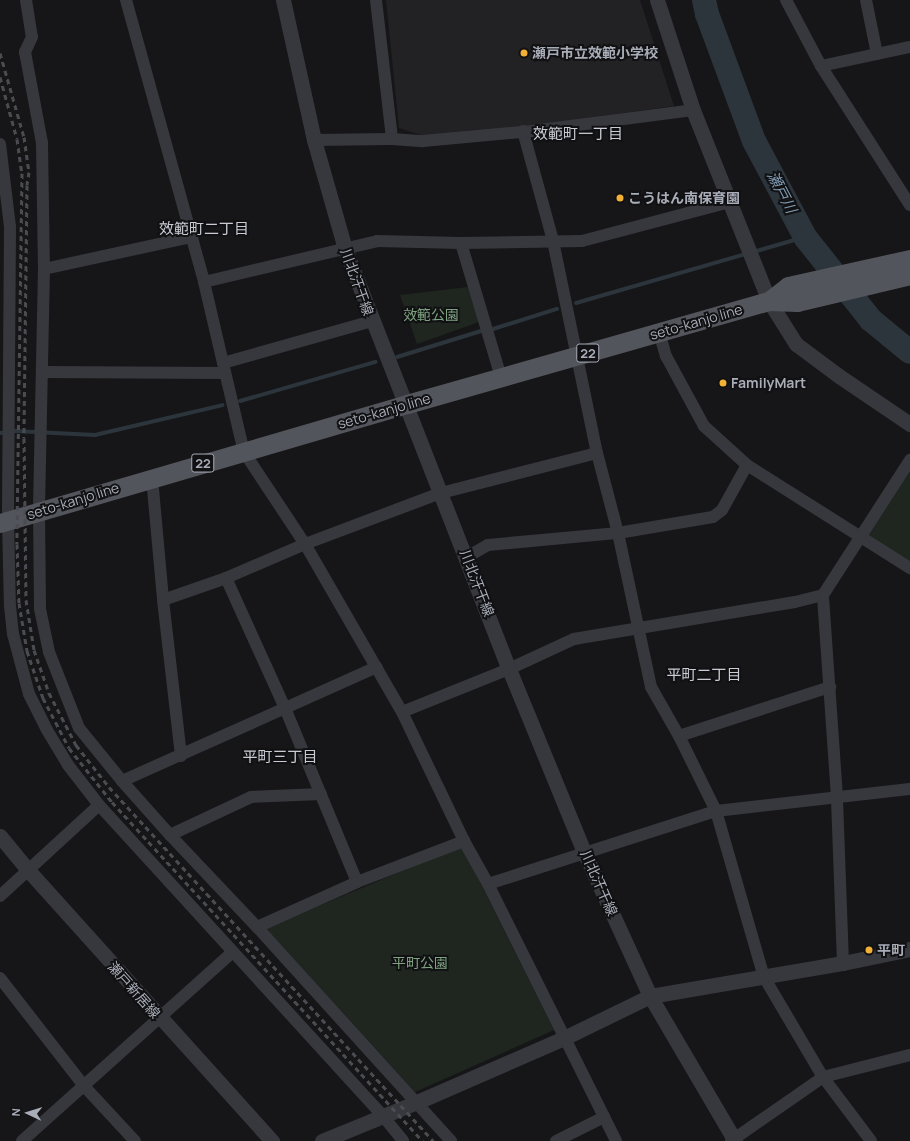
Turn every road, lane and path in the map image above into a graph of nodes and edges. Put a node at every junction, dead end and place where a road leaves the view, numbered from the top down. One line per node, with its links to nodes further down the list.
1 (26, 0): 24 (street)
2 (126, 0): 19 (street)
3 (283, 0): 14 (street, 川北汗干線)
4 (376, 0): 13 (street)
5 (657, 0): 11 (street)
6 (786, 0): 10 (street)
7 (866, 0): 9 (street)
8 (910, 48): 9 (street)
9 (877, 54): 10 (street)
10 (821, 66): 17 (street)
11 (693, 110): 12 (street); 16 (street)
12 (523, 131): 13 (street); 20 (street)
13 (392, 139): 14 (street)
14 (314, 140): 22 (street, 川北汗干線)
15 (0, 144): 18 (street)
16 (730, 202): 20 (street); 27 (street)
17 (910, 205)
18 (5, 228): 35 (street)
19 (191, 237): 24 (street); 26 (street)
20 (553, 241): 21 (street); 30 (street)
21 (461, 243): 22 (street); 33 (street)
22 (345, 248): 26 (street); 28 (street, 川北汗干線)
23 (910, 259): 27 (main road, seto-kanjo line / 22)
24 (44, 269): 32 (street)
25 (910, 275): 27 (main road, seto-kanjo line / 22)
26 (204, 282): 31 (street)
27 (769, 301): 29 (main road, seto-kanjo line / 22); 36 (street)
28 (372, 321): 31 (street); 34 (street, 川北汗干線)
29 (659, 332): 30 (main road, seto-kanjo line / 22); 41 (street)
30 (578, 356): 33 (main road, seto-kanjo line / 22); 39 (street)
31 (224, 368): 32 (street); 38 (street)
32 (43, 372): 44 (street)
33 (501, 377): 34 (main road, seto-kanjo line / 22)
34 (407, 404): 38 (main road, seto-kanjo line / 22); 43 (street, 川北汗干線)
35 (6, 423): 37 (street)
36 (910, 424)
37 (6, 441): 45 (street)
38 (244, 452): 42 (main road, seto-kanjo line / 22); 48 (street)
39 (597, 453): 43 (street); 46 (street)
40 (910, 460): 47 (street)
41 (747, 466): 46 (street); 47 (street)
42 (152, 478): 44 (main road, seto-kanjo line / 22); 53 (street)
43 (441, 492): 48 (street); 49 (street, 川北汗干線)
44 (40, 511): 45 (main road, seto-kanjo line / 22); 62 (street)
45 (4, 522): 66 (street)
46 (618, 532): 49 (street); 54 (street)
47 (862, 536): 50 (street); 52 (street)
48 (305, 544): 51 (street); 55 (street)
49 (467, 557): 56 (street, 川北汗干線)
50 (910, 568)
51 (226, 578): 53 (street); 58 (street)
52 (823, 595): 54 (street); 57 (street)
53 (162, 600): 61 (street)
54 (638, 627): 56 (street); 60 (street)
55 (377, 667): 58 (street); 59 (street)
56 (509, 669): 59 (street); 71 (street, 川北汗干線)
57 (830, 687): 60 (street); 65 (street)
58 (285, 708): 61 (street); 64 (street)
59 (402, 712): 70 (street)
60 (679, 736): 67 (street)
61 (181, 756): 62 (street)
62 (122, 781): 68 (street)
63 (910, 789): 65 (street)
64 (321, 794): 68 (street); 73 (street)
65 (837, 797): 67 (street); 79 (street)
66 (99, 805): 72 (street); 78 (street)
67 (716, 811): 71 (street); 80 (street)
68 (170, 835): 76 (street)
69 (0, 836): 72 (street, 瀬戸新居線)
70 (464, 841): 73 (street); 74 (street)
71 (585, 854): 74 (street); 82 (street, 川北汗干線)
72 (28, 870): 75 (street); 83 (street, 瀬戸新居線)
73 (357, 882): 76 (street)
74 (488, 884): 84 (street)
75 (0, 896)
76 (257, 927): 88 (street)
77 (910, 949): 79 (street)
78 (233, 952): 83 (street); 89 (street)
79 (843, 963): 80 (street)
80 (764, 977): 82 (street); 86 (street)
81 (0, 978): 87 (street)
82 (650, 996): 84 (street); 91 (street, 川北汗干線)
83 (160, 1019): 87 (street); 94 (street, 瀬戸新居線)
84 (564, 1038): 88 (street); 90 (street)
85 (910, 1055): 86 (street)
86 (823, 1077): 91 (street); 100 (street)
87 (84, 1086): 92 (street); 93 (street)
88 (416, 1102): 89 (street); 97 (street)
89 (383, 1116): 95 (street); 96 (street)
90 (604, 1117): 98 (street); 99 (street)
91 (733, 1140)
92 (22, 1141)
93 (134, 1141)
94 (272, 1141)
95 (322, 1141)
96 (404, 1141)
97 (452, 1141)
98 (556, 1141)
99 (616, 1141)
100 (871, 1141)

